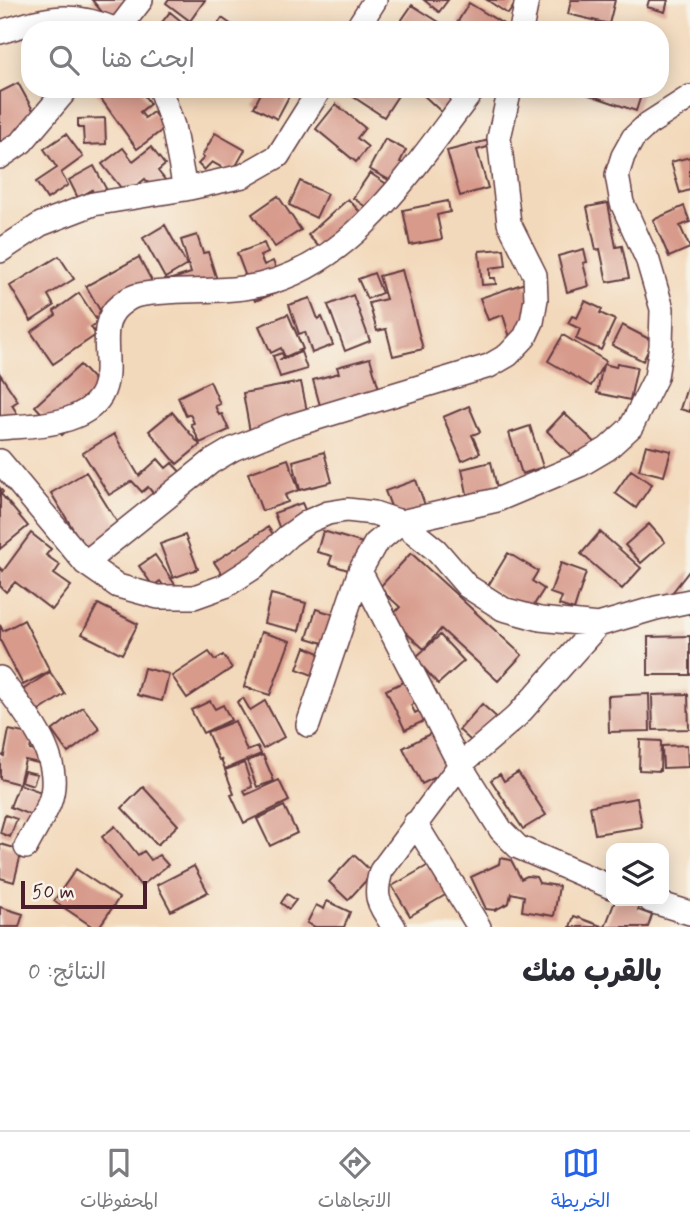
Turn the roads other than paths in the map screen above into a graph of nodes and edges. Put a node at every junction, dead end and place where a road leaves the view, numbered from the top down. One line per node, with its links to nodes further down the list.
1 (141, 0): 6 (street)
2 (375, 0): 7 (street)
3 (527, 0): 8 (street)
4 (38, 21): 5 (street)
5 (95, 21)
6 (125, 21)
7 (362, 21)
8 (523, 21)
9 (21, 26): 10 (street)
10 (0, 32)
11 (690, 97): 22 (street)
12 (59, 98): 17 (street)
13 (163, 98): 18 (street)
14 (314, 98): 18 (street)
15 (467, 98): 20 (street)
16 (508, 98): 23 (street)
17 (0, 157)
18 (185, 189): 19 (street)
19 (0, 251)
20 (0, 428)
21 (0, 461): 23 (street)
22 (401, 522): 23 (street); 24 (street); 26 (street)
23 (85, 563)
24 (360, 570): 28 (street); 29 (street)
25 (690, 601): 26 (street)
26 (598, 625): 29 (street)
27 (0, 678): 31 (street)
28 (307, 725)
29 (460, 765): 30 (street); 32 (street)
30 (415, 823): 35 (street); 36 (street)
31 (26, 847)
32 (606, 885)
33 (667, 906): 34 (street)
34 (690, 913)
35 (394, 927)
36 (478, 927)

